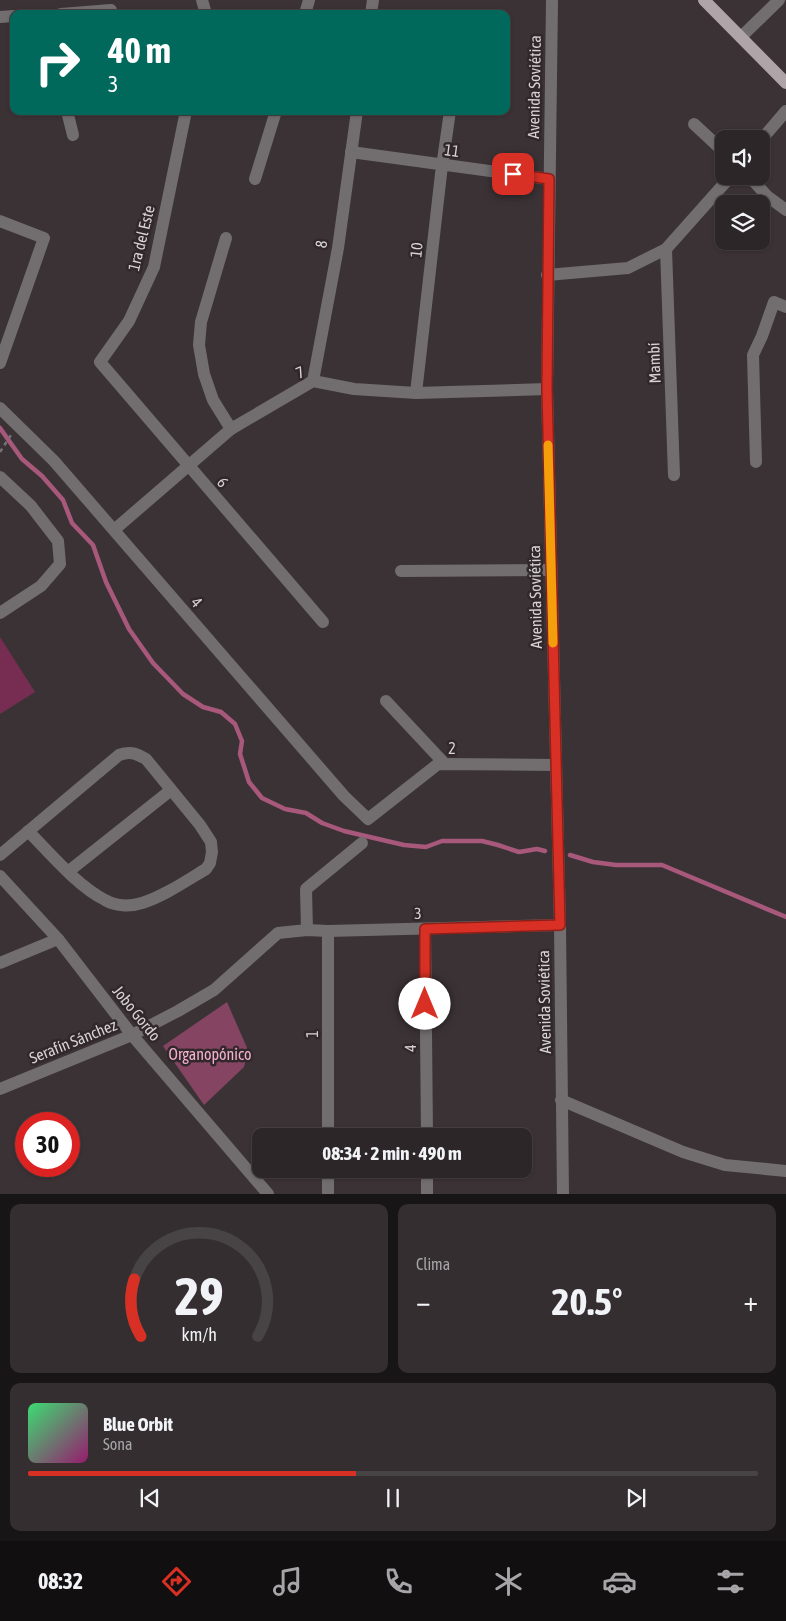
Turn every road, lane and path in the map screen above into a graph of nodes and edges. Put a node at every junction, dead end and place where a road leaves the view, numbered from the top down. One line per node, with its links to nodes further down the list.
1 (552, 0): 19 (street, Avenida Soviética)
2 (704, 0): 4 (main road)
3 (779, 0): 4 (street)
4 (741, 37): 5 (main road)
5 (786, 83)
6 (786, 111): 13 (street)
7 (67, 115): 14 (street)
8 (185, 115): 28 (street, 1ra del Este)
9 (275, 115): 18 (street)
10 (356, 115): 16 (street, 8)
11 (449, 115): 17 (street, 10)
12 (694, 124): 15 (street)
13 (770, 130)
14 (73, 135)
15 (715, 144)
16 (351, 152): 17 (street, 11); 30 (street, 8)
17 (442, 165): 19 (street, 11); 32 (street, 10)
18 (255, 179)
19 (549, 179): 26 (street, Avenida Soviética)
20 (722, 185): 25 (street)
21 (758, 185): 22 (street)
22 (786, 210)
23 (0, 221): 29 (street)
24 (226, 238): 34 (street)
25 (666, 249): 26 (street); 39 (street, Mambí)
26 (547, 275): 31 (street, Avenida Soviética)
27 (786, 307): 37 (street)
28 (100, 362): 38 (street, 6)
29 (0, 363)
30 (313, 381): 32 (street, 7); 34 (street, 7)
31 (547, 389): 32 (street, 7); 42 (street, Avenida Soviética)
32 (416, 394)
33 (0, 408): 41 (street, 4)
34 (231, 429): 38 (street, 7)
35 (3, 448): 36 (path)
36 (0, 452)
37 (756, 462)
38 (187, 465): 41 (street, 7); 45 (street, 6)
39 (674, 475)
40 (0, 477): 44 (street)
41 (114, 530): 50 (street, 4)
42 (551, 570): 43 (street); 48 (street, Avenida Soviética)
43 (401, 571)
44 (0, 613)
45 (323, 622)
46 (386, 701): 47 (street)
47 (445, 764): 48 (street, 2); 50 (street, 2)
48 (556, 765): 56 (street, Avenida Soviética)
49 (171, 790): 51 (street); 54 (street); 54 (street)
50 (368, 819)
51 (28, 831): 53 (street); 54 (street)
52 (362, 843): 58 (street)
53 (0, 855)
54 (69, 872)
55 (0, 876): 61 (street, Jobo Gordo)
56 (560, 925): 57 (street, 3); 65 (street, Avenida Soviética)
57 (425, 929): 59 (street, 3); 67 (street, 4)
58 (306, 930): 59 (street, 3); 60 (street, 3)
59 (328, 931): 66 (street, 1)
60 (278, 933): 63 (street, Serafín Sánchez)
61 (58, 938): 62 (street); 63 (street, Jobo Gordo)
62 (0, 964)
63 (132, 1035): 64 (street, Serafín Sánchez); 71 (street, Jobo Gordo)
64 (0, 1089)
65 (562, 1100): 68 (street); 74 (street, Avenida Soviética)
66 (328, 1128)
67 (427, 1128)
68 (786, 1171)
69 (328, 1178): 72 (street)
70 (427, 1178): 73 (street)
71 (268, 1194)
72 (328, 1194)
73 (427, 1194)
74 (562, 1194)

